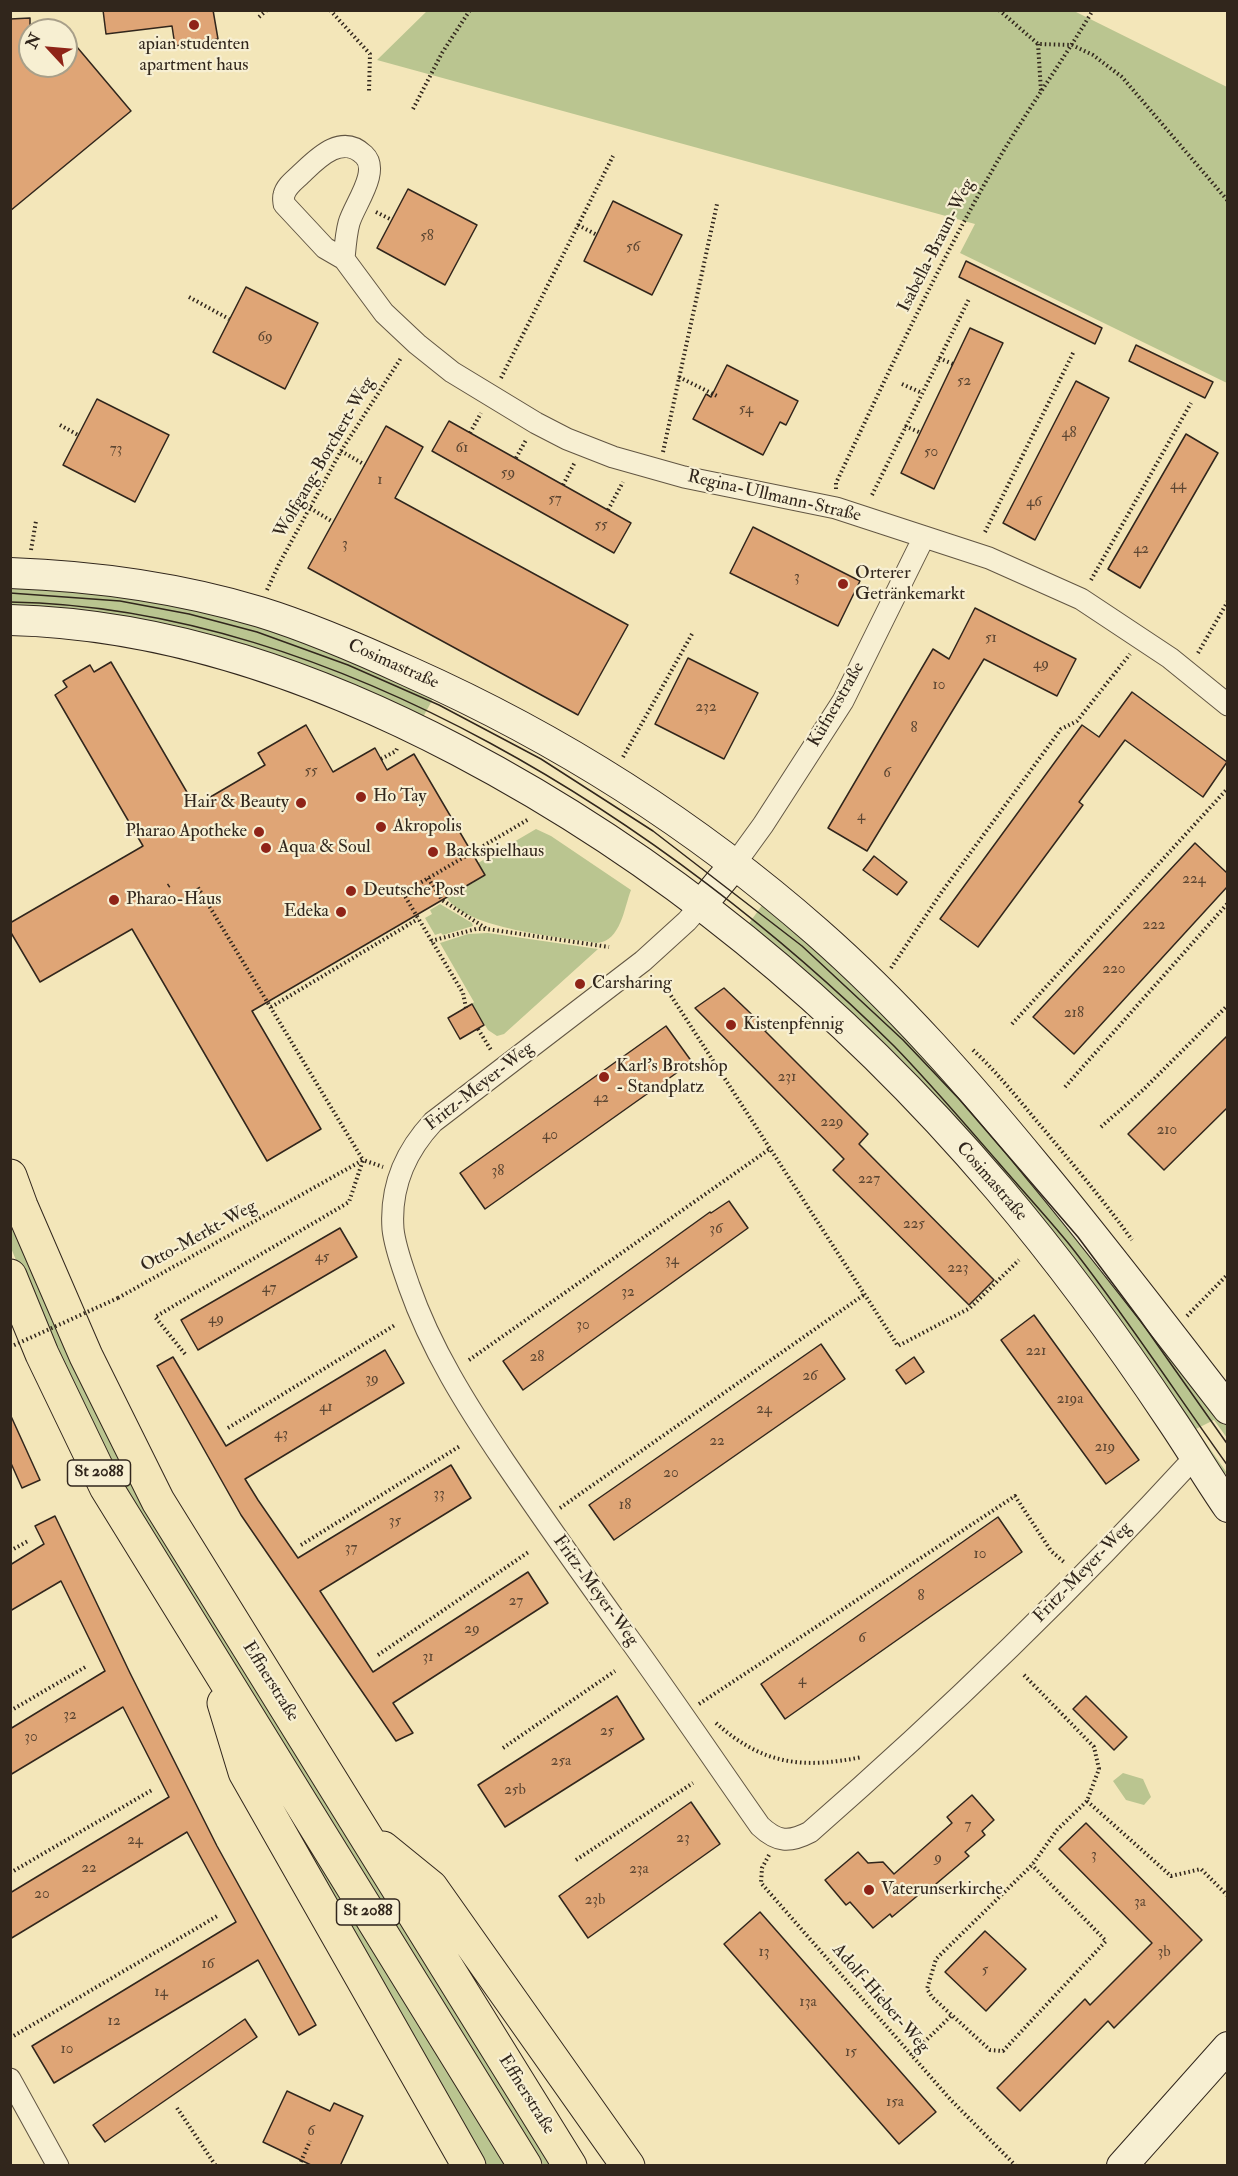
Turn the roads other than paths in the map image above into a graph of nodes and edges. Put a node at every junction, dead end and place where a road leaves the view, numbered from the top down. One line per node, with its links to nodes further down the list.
1 (344, 259): 1 (street, Regina-Ullmann-Straße); 2 (street, Regina-Ullmann-Straße)
2 (924, 537): 5 (street, Regina-Ullmann-Straße); 6 (street, Küfnerstraße)
3 (20, 564): 6 (main road, Cosimastraße)
4 (10, 620): 7 (main road, Cosimastraße)
5 (1227, 705)
6 (734, 865): 7 (main road); 10 (main road, Cosimastraße)
7 (702, 904): 11 (main road, Cosimastraße); 11 (street, Fritz-Meyer-Weg)
8 (10, 1176): 14 (highway, Effnerstraße / St 2088)
9 (10, 1276): 13 (highway, Effnerstraße / St 2088)
10 (1227, 1409)
11 (1195, 1456): 12 (main road, Cosimastraße)
12 (1227, 1507)
13 (210, 1658): 18 (highway); 19 (highway, Effnerstraße / St 2088)
14 (362, 1831): 20 (highway, Effnerstraße / St 2088); 21 (highway)
15 (1227, 2047): 22 (main road)
16 (10, 2079): 17 (street)
17 (58, 2166)
18 (469, 2166)
19 (525, 2166)
20 (570, 2166)
21 (628, 2166)
22 (1122, 2166)

